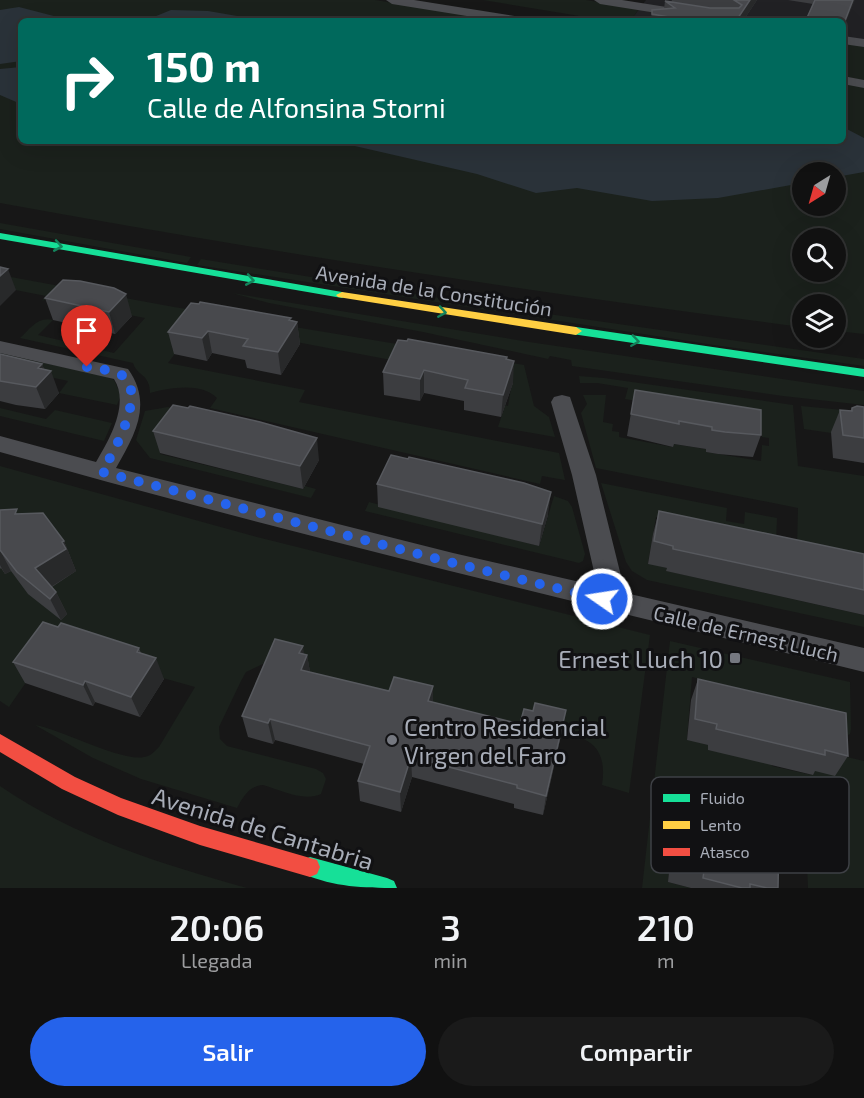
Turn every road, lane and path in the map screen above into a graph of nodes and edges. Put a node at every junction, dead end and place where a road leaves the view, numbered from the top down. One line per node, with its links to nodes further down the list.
1 (392, 0): 3 (street)
2 (600, 0): 4 (street)
3 (503, 18)
4 (711, 18)
5 (846, 40): 6 (street)
6 (864, 43)
7 (846, 81): 8 (street)
8 (864, 84)
9 (0, 236): 11 (main road, Avenida de la Constitución, one-way to 11)
10 (0, 348): 14 (street)
11 (864, 374)
12 (562, 402): 15 (street)
13 (0, 444): 14 (street, Calle de Ernest Lluch)
14 (102, 472): 15 (street, Calle de Ernest Lluch)
15 (602, 599): 16 (street, Calle de Ernest Lluch)
16 (864, 660)
17 (0, 742): 18 (main road, Avenida de Cantabria)
18 (387, 888)

